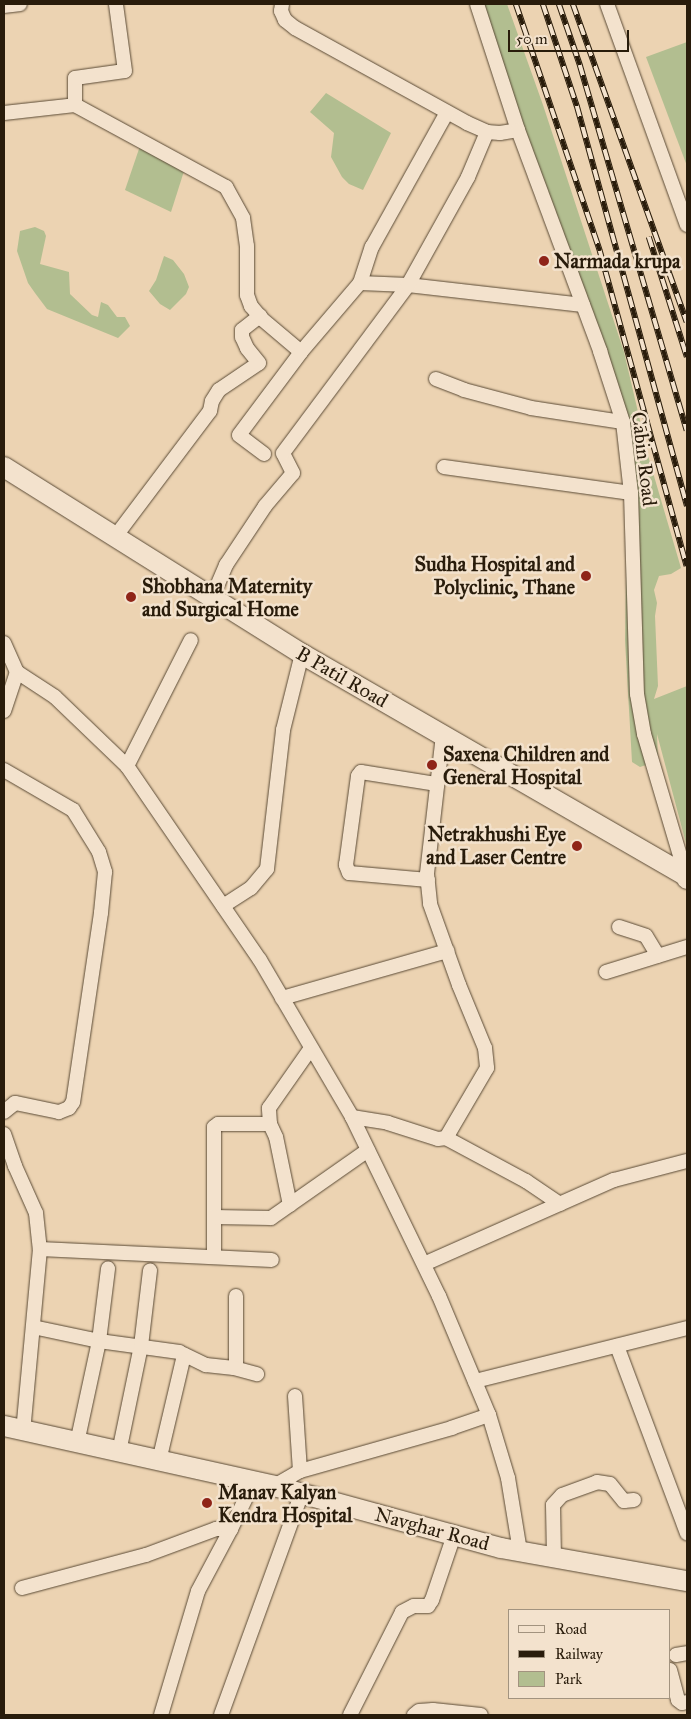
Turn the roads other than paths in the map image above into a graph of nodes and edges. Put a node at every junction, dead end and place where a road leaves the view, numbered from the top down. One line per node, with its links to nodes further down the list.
1 (20, 4): 6 (street)
2 (116, 4): 7 (street)
3 (282, 4): 8 (street)
4 (477, 4): 10 (street, Cabin Road)
5 (608, 4): 12 (street)
6 (4, 6)
7 (75, 105): 9 (street); 16 (street)
8 (447, 112): 11 (street); 13 (street)
9 (4, 113)
10 (518, 130): 11 (street); 15 (street, Cabin Road)
11 (487, 132): 14 (street)
12 (687, 225)
13 (360, 283): 14 (street); 17 (street)
14 (408, 284): 15 (street); 25 (street)
15 (583, 305): 19 (street, Cabin Road)
16 (260, 316): 17 (street); 24 (street)
17 (302, 352): 20 (street)
18 (436, 379): 19 (street)
19 (623, 422): 23 (street, Cabin Road)
20 (264, 454)
21 (4, 467): 24 (main road, B Patil Road)
22 (444, 467): 23 (street)
23 (631, 493): 35 (street, Cabin Road)
24 (115, 537): 25 (main road, B Patil Road)
25 (212, 598): 28 (main road, B Patil Road)
26 (191, 640): 32 (street)
27 (4, 643): 29 (street)
28 (302, 654): 31 (main road, B Patil Road); 37 (street)
29 (17, 672): 30 (street); 32 (street)
30 (4, 712)
31 (443, 735): 34 (street); 35 (main road, B Patil Road)
32 (127, 766): 37 (street)
33 (4, 770): 45 (street)
34 (437, 784): 36 (street); 36 (street)
35 (687, 877)
36 (428, 880): 40 (street)
37 (222, 906): 43 (street)
38 (619, 927): 41 (street)
39 (687, 947): 41 (street)
40 (447, 950): 43 (street); 49 (street)
41 (658, 956): 42 (street)
42 (606, 972)
43 (282, 998): 44 (street)
44 (311, 1048): 46 (street); 47 (street)
45 (4, 1112)
46 (352, 1117): 49 (street); 50 (street)
47 (270, 1124): 53 (street); 54 (street)
48 (4, 1134): 55 (street)
49 (446, 1138): 52 (street)
50 (368, 1150): 53 (street); 58 (street)
51 (687, 1161): 52 (street)
52 (560, 1204): 58 (street)
53 (290, 1205): 54 (street)
54 (214, 1217): 56 (street)
55 (40, 1249): 56 (street); 62 (street)
56 (214, 1256): 57 (street)
57 (272, 1260)
58 (424, 1264): 70 (street)
59 (108, 1269): 64 (street)
60 (150, 1271): 65 (street)
61 (236, 1296): 68 (street)
62 (33, 1327): 64 (street); 73 (street)
63 (687, 1328): 66 (street)
64 (99, 1341): 65 (street); 74 (street)
65 (141, 1346): 67 (street); 75 (street)
66 (617, 1346): 70 (street); 83 (street)
67 (184, 1355): 68 (street); 76 (street)
68 (236, 1368): 69 (street)
69 (257, 1374)
70 (475, 1381): 72 (street)
71 (295, 1396): 77 (street)
72 (489, 1415): 77 (street); 85 (street)
73 (13, 1428): 74 (main road, Navghar Road)
74 (77, 1443): 75 (main road, Navghar Road)
75 (119, 1452): 76 (main road, Navghar Road)
76 (159, 1461): 78 (main road, Navghar Road)
77 (300, 1471): 79 (street)
78 (254, 1481): 79 (main road, Navghar Road); 82 (street)
79 (274, 1486): 80 (main road, Navghar Road)
80 (302, 1493): 84 (main road, Navghar Road); 92 (street)
81 (634, 1500): 86 (street)
82 (232, 1529): 88 (street); 91 (street)
83 (687, 1533)
84 (454, 1535): 85 (main road, Navghar Road); 93 (street)
85 (520, 1551): 86 (main road, Navghar Road)
86 (554, 1557): 87 (main road, Navghar Road)
87 (687, 1581)
88 (22, 1588)
89 (671, 1674): 90 (street)
90 (687, 1702)
91 (161, 1715)
92 (222, 1715)
93 (350, 1715)
94 (414, 1715): 95 (street)
95 (481, 1715)

